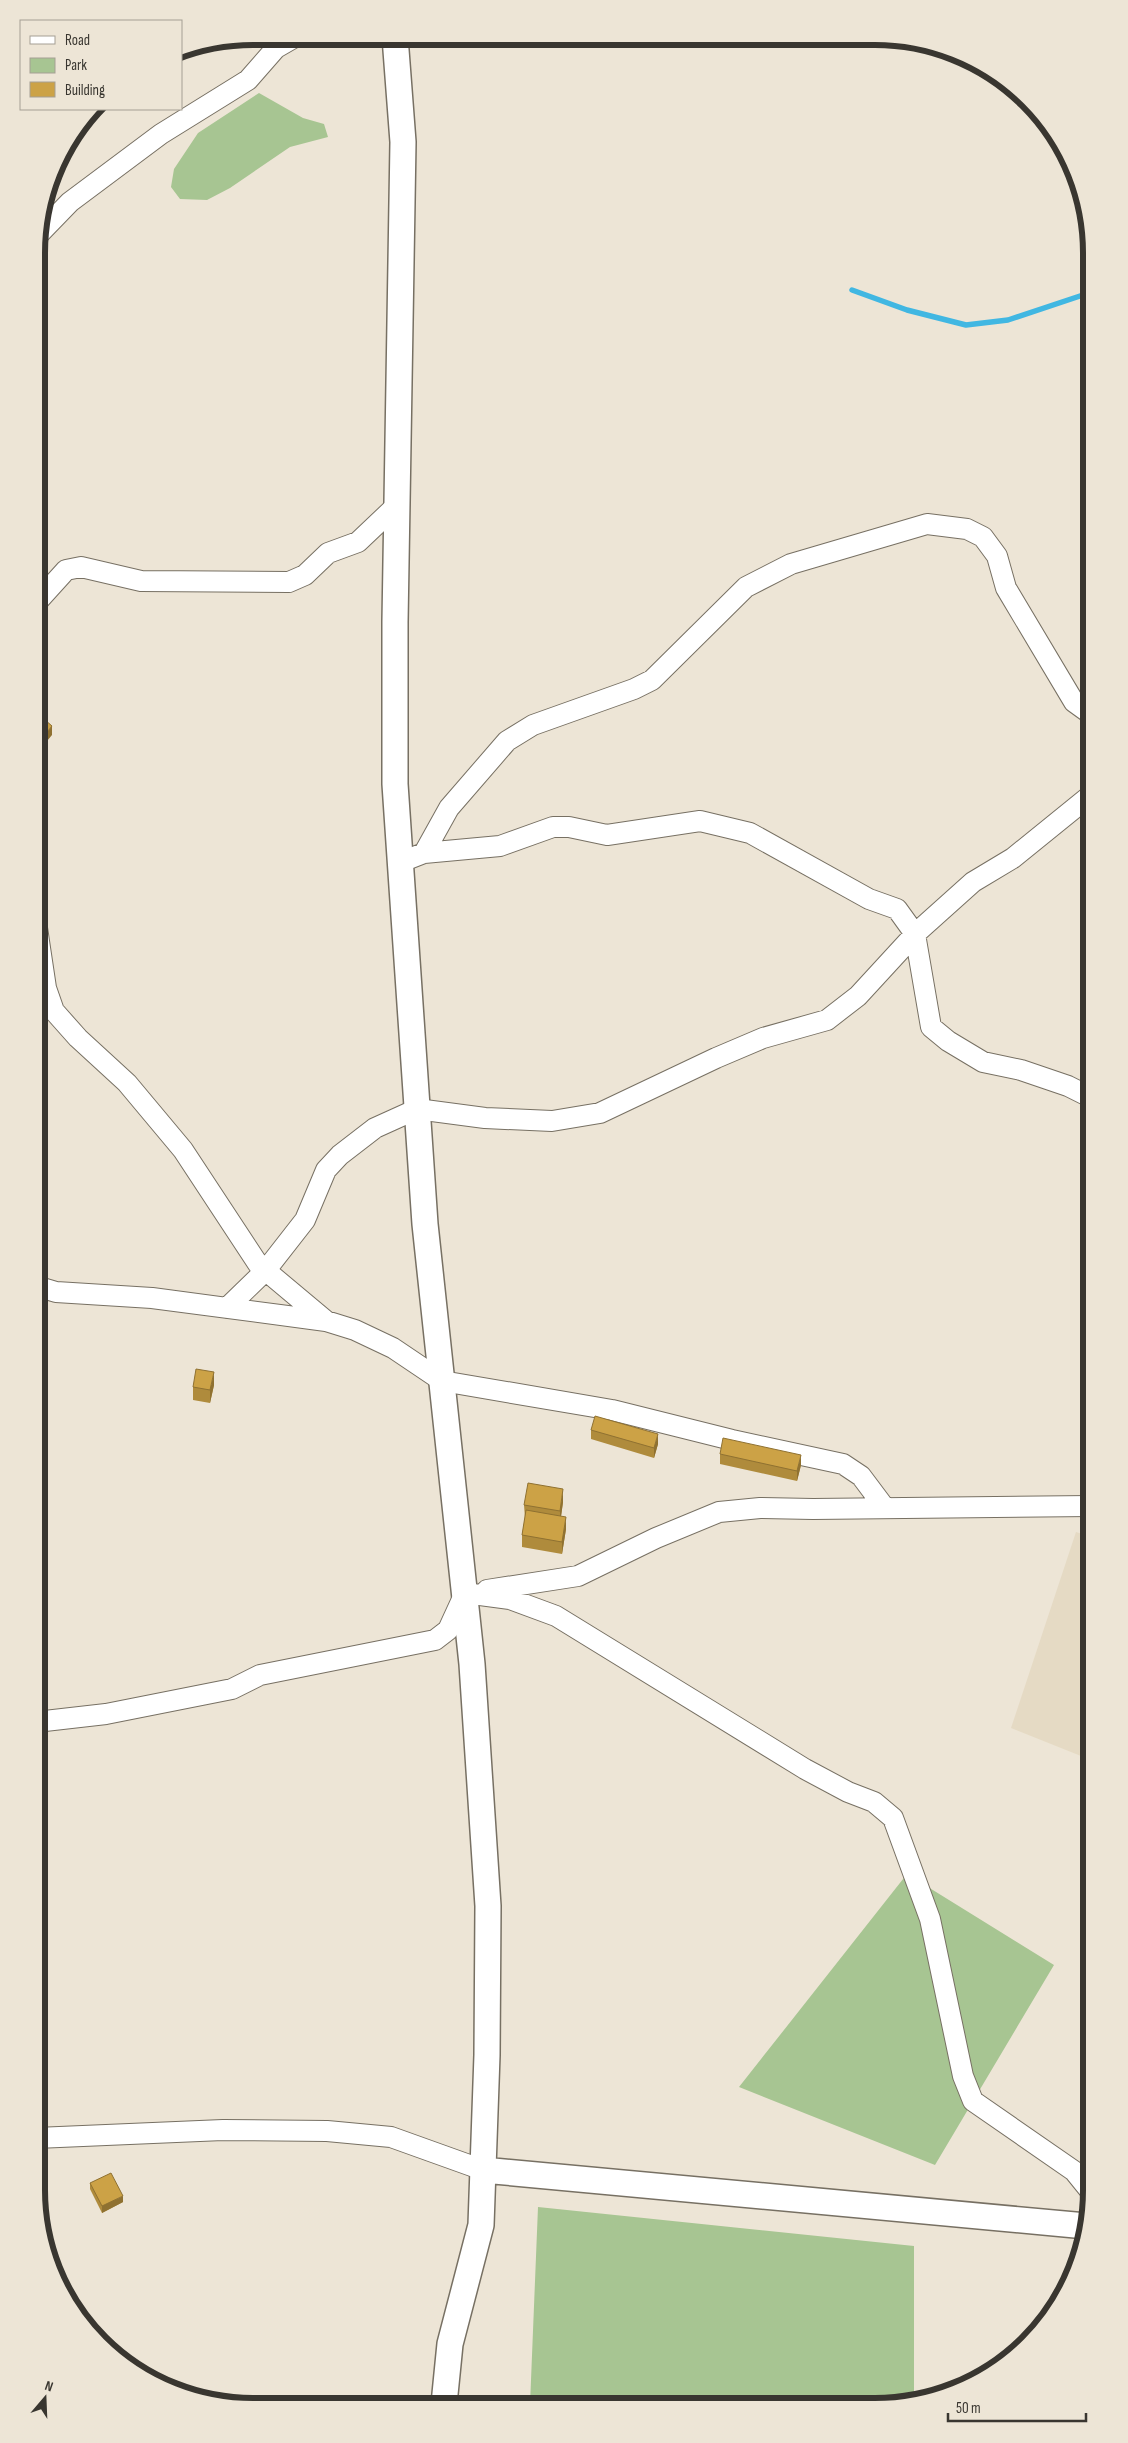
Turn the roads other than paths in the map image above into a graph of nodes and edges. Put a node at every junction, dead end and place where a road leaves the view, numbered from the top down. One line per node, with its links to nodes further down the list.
1 (281, 45): 3 (street)
2 (396, 45): 4 (street)
3 (47, 226)
4 (397, 505): 5 (street); 9 (street)
5 (45, 593)
6 (1083, 708): 8 (street)
7 (1083, 801): 10 (street)
8 (424, 853): 9 (street); 10 (street)
9 (401, 862): 13 (street)
10 (916, 934): 12 (street); 13 (street)
11 (45, 981): 14 (street)
12 (1083, 1094)
13 (417, 1109): 14 (street); 18 (street)
14 (266, 1270): 16 (street); 17 (street)
15 (45, 1289): 16 (street)
16 (227, 1308): 17 (street)
17 (326, 1321): 18 (street)
18 (442, 1381): 20 (street); 21 (street)
19 (1083, 1506): 20 (street)
20 (885, 1508): 21 (street)
21 (465, 1593): 22 (street); 24 (street); 25 (street)
22 (45, 1721)
23 (45, 2138): 24 (street)
24 (483, 2170): 26 (street); 27 (street)
25 (1083, 2182)
26 (1080, 2225)
27 (445, 2398)

